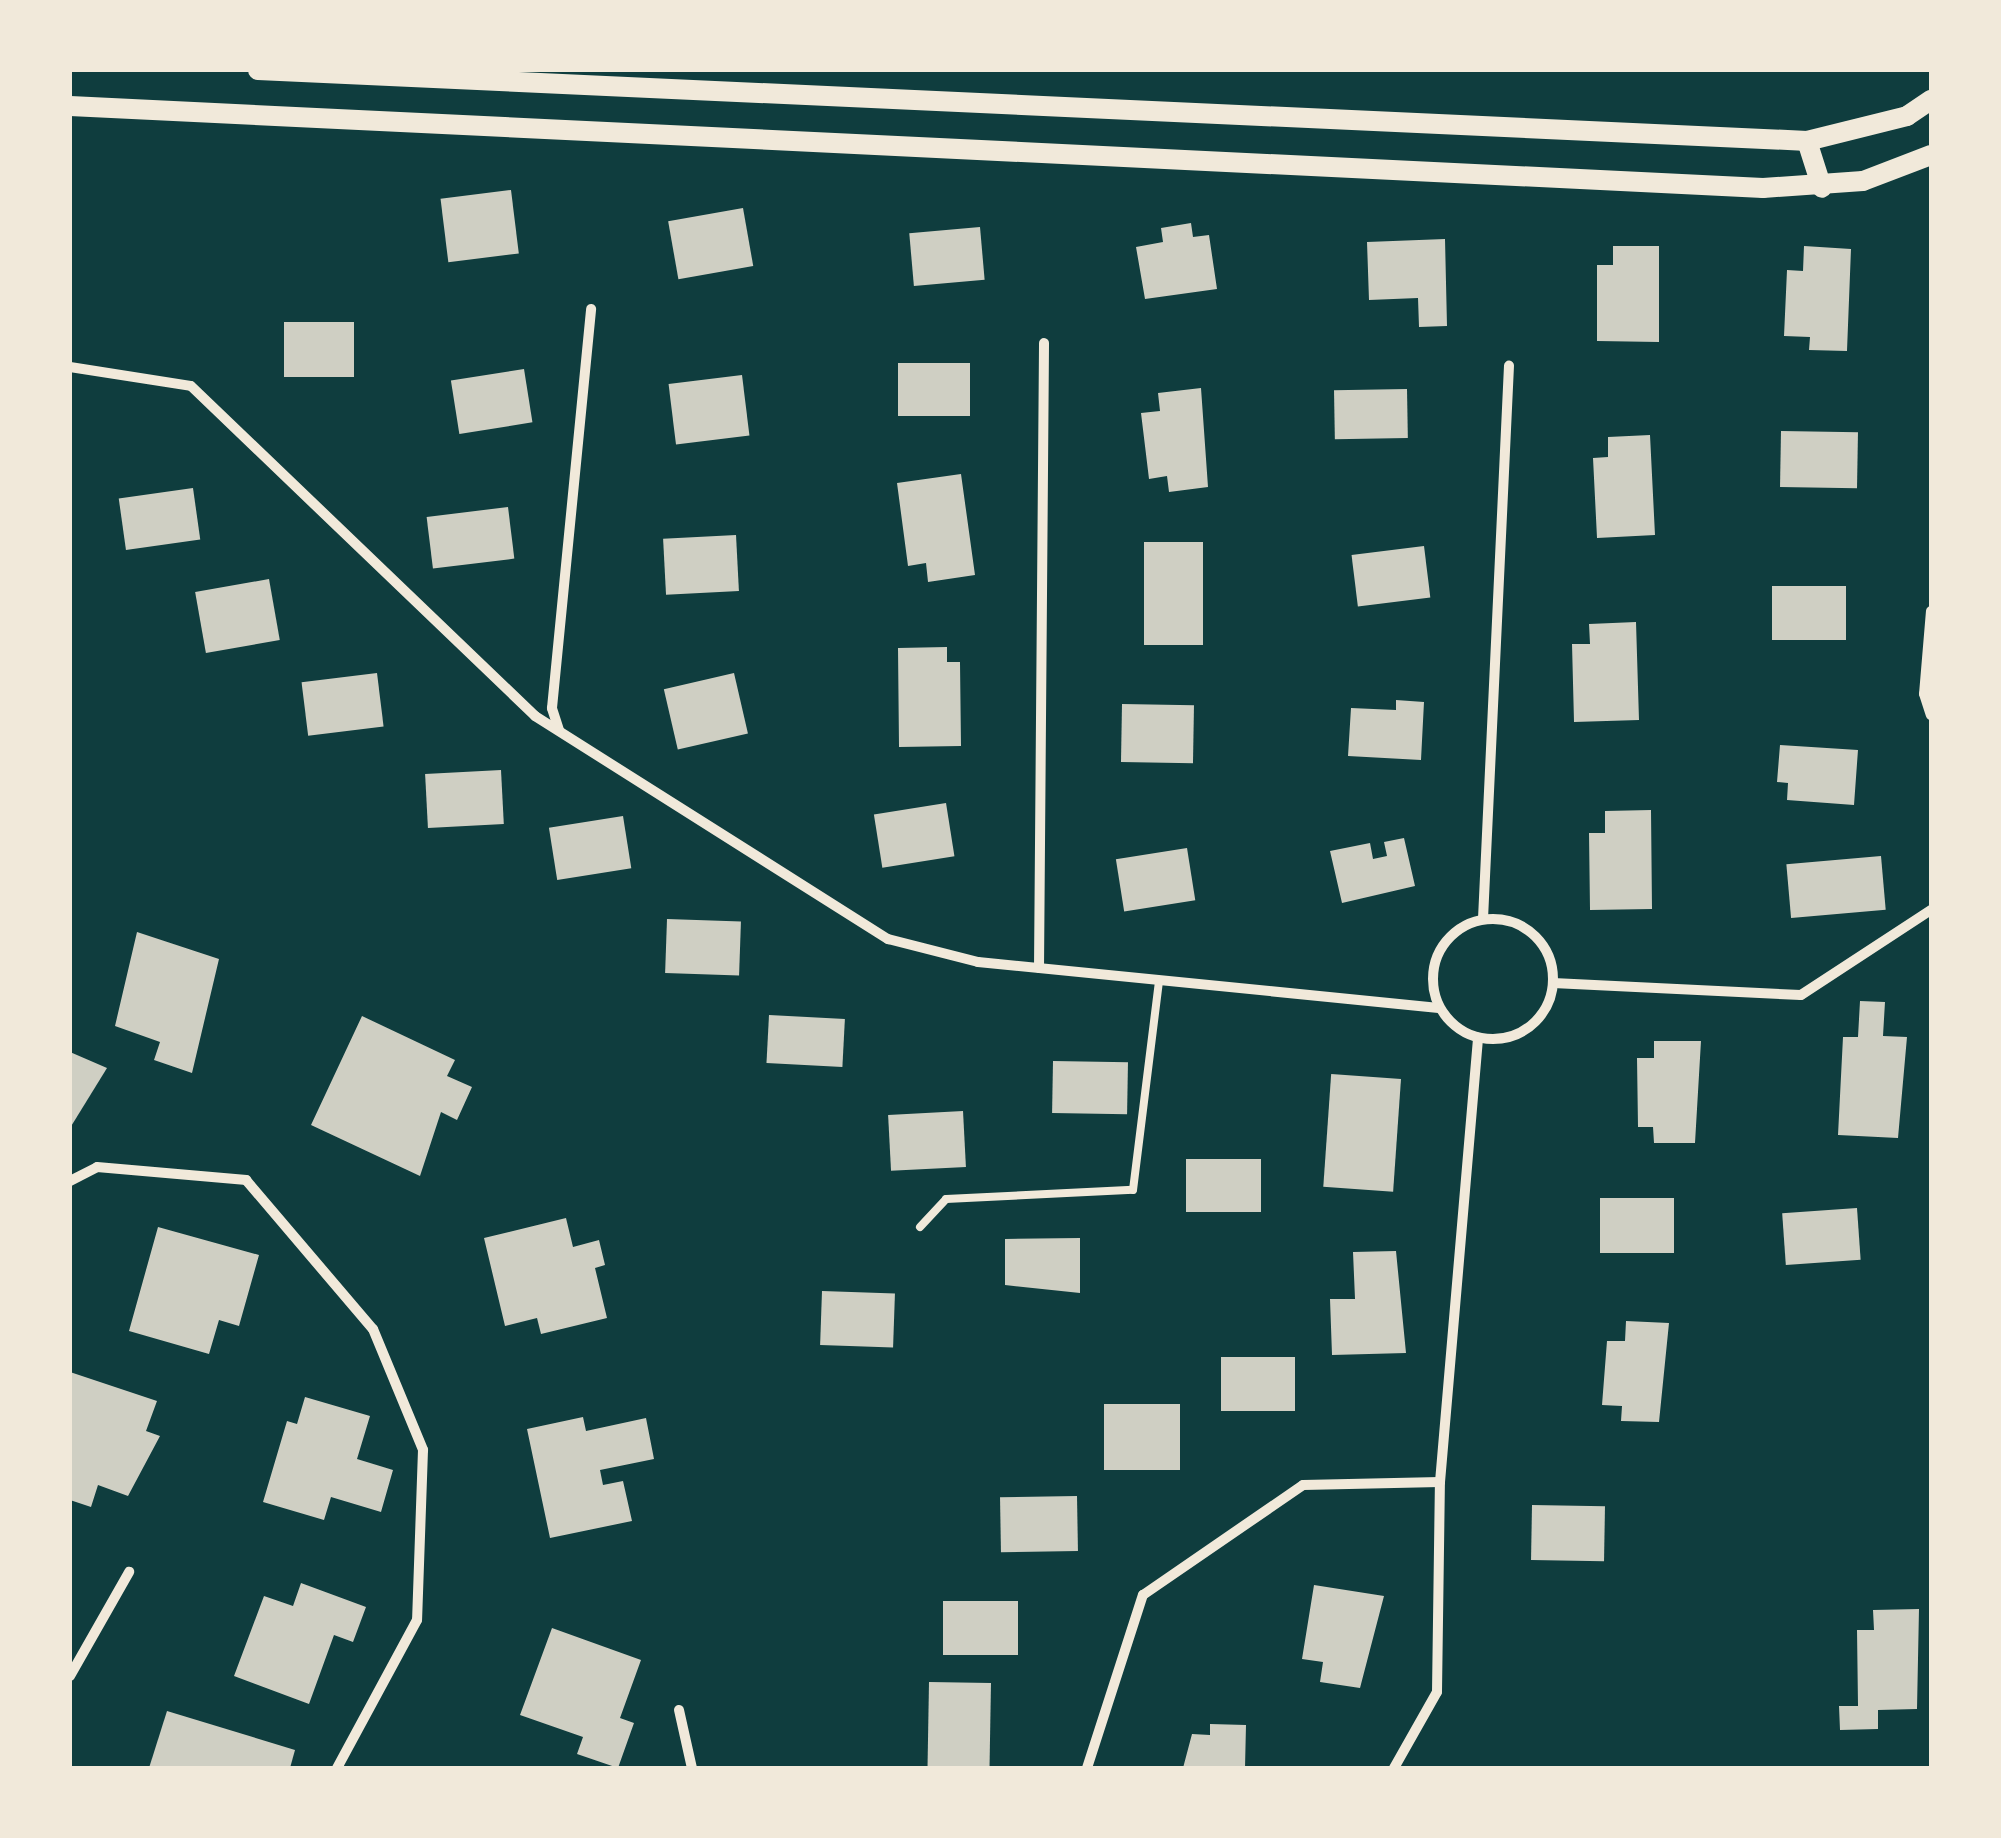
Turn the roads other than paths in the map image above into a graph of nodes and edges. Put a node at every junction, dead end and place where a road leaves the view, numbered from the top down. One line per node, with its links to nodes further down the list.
1 (258, 70): 4 (main road)
2 (1931, 100): 4 (main road)
3 (70, 106): 6 (main road)
4 (1808, 142): 6 (main road)
5 (1931, 155): 6 (main road)
6 (1822, 188)
7 (591, 309): 13 (street)
8 (1044, 343): 16 (street)
9 (1508, 366): 15 (street)
10 (70, 367): 13 (street)
11 (1931, 611): 12 (street)
12 (1931, 715)
13 (560, 731): 16 (street)
14 (1931, 910): 18 (street)
15 (1484, 919): 18 (street); 19 (street)
16 (1039, 968): 17 (street)
17 (1159, 980): 19 (street); 22 (lane)
18 (1553, 984): 20 (street)
19 (1439, 1008): 20 (street)
20 (1478, 1038): 23 (street)
21 (70, 1181): 27 (street)
22 (920, 1227)
23 (1440, 1482): 29 (street); 30 (street)
24 (129, 1572): 25 (street)
25 (70, 1676)
26 (679, 1710): 28 (street)
27 (337, 1768)
28 (692, 1768)
29 (1086, 1768)
30 (1394, 1768)

